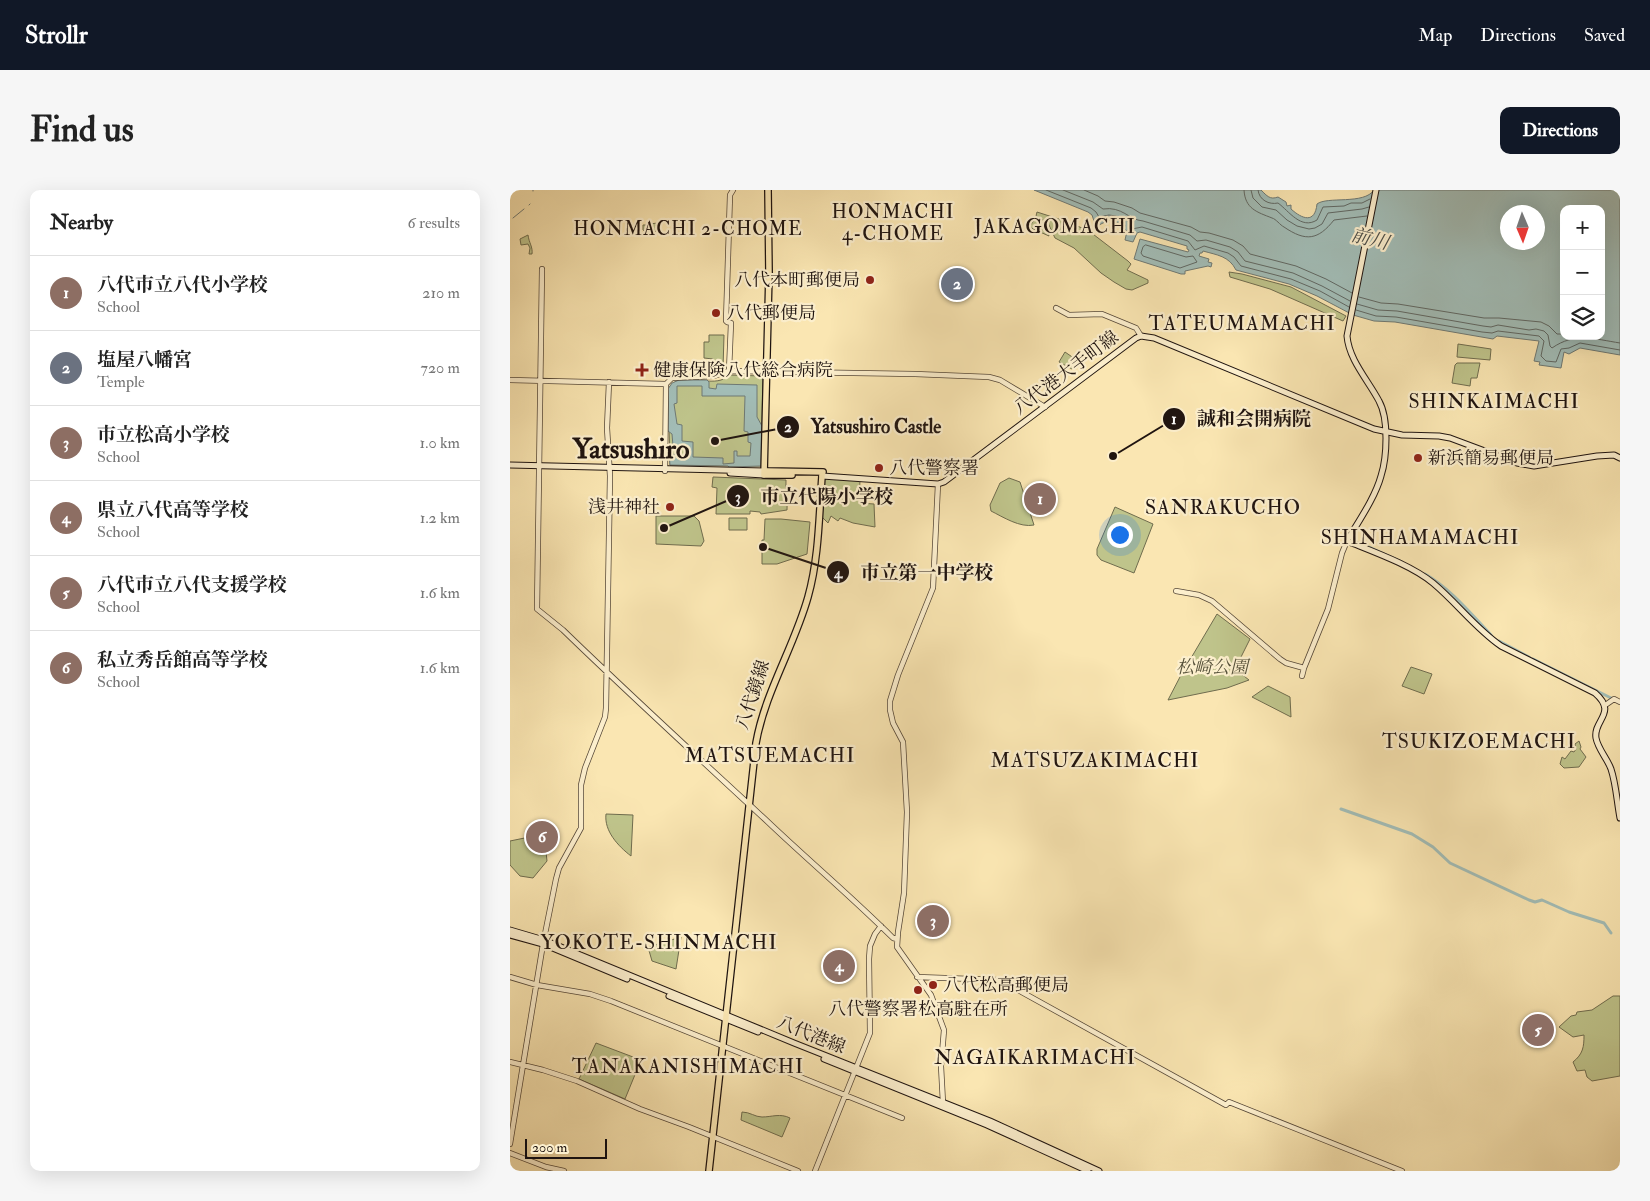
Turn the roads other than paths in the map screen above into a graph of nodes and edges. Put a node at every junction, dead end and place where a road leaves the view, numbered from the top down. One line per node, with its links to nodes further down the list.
1 (733, 190): 7 (street)
2 (768, 190): 8 (main road)
3 (1376, 190): 14 (main road)
4 (542, 269): 10 (street)
5 (1056, 308): 6 (street)
6 (1140, 335): 13 (main road, 八代港大手町線); 14 (main road, 八代港大手町線)
7 (730, 371): 8 (street); 12 (street)
8 (767, 372): 13 (street); 20 (main road)
9 (510, 380): 10 (street)
10 (539, 381): 11 (street); 17 (street)
11 (609, 382): 12 (street); 18 (street)
12 (666, 384): 19 (street)
13 (1043, 406): 21 (main road, 八代港大手町線); 22 (main road, 八代港大手町線)
14 (1386, 430): 15 (main road, 八代港大手町線); 23 (main road)
15 (1620, 456)
16 (510, 467): 17 (main road)
17 (538, 467): 18 (main road); 26 (street)
18 (610, 469): 19 (main road); 26 (street)
19 (665, 470): 20 (main road)
20 (766, 473): 21 (main road)
21 (822, 474): 22 (main road); 30 (main road, 八代鏡線)
22 (938, 484): 35 (street)
23 (1347, 541): 25 (street); 29 (main road)
24 (1176, 592): 25 (street)
25 (1304, 668): 27 (street)
26 (608, 671): 30 (street); 36 (street)
27 (1302, 676)
28 (1620, 702): 29 (street)
29 (1606, 705): 31 (main road)
30 (748, 803): 32 (street); 40 (main road, 八代鏡線)
31 (1620, 818)
32 (881, 926): 35 (street); 44 (street)
33 (510, 930): 36 (main road, 八代港線)
34 (510, 935): 36 (main road, 八代港線)
35 (897, 939): 38 (street)
36 (544, 942): 39 (street); 40 (main road, 八代港線)
37 (510, 976): 39 (street)
38 (917, 977): 46 (street); 57 (street)
39 (537, 985): 41 (street); 43 (street)
40 (726, 1016): 41 (main road, 八代鏡線); 44 (main road, 八代港線)
41 (722, 1046): 45 (street); 48 (main road, 八代鏡線)
42 (510, 1062): 43 (street)
43 (523, 1064): 48 (street); 49 (street)
44 (856, 1070): 45 (street); 46 (main road, 八代港線); 55 (main road, 八代港線)
45 (846, 1095): 47 (street); 54 (street)
46 (943, 1103): 56 (main road, 八代港線)
47 (902, 1118)
48 (713, 1137): 52 (main road, 八代鏡線); 53 (street)
49 (510, 1144)
50 (510, 1153): 51 (street)
51 (564, 1171)
52 (709, 1171)
53 (798, 1171)
54 (816, 1171)
55 (1088, 1171)
56 (1099, 1171)
57 (1402, 1171)

